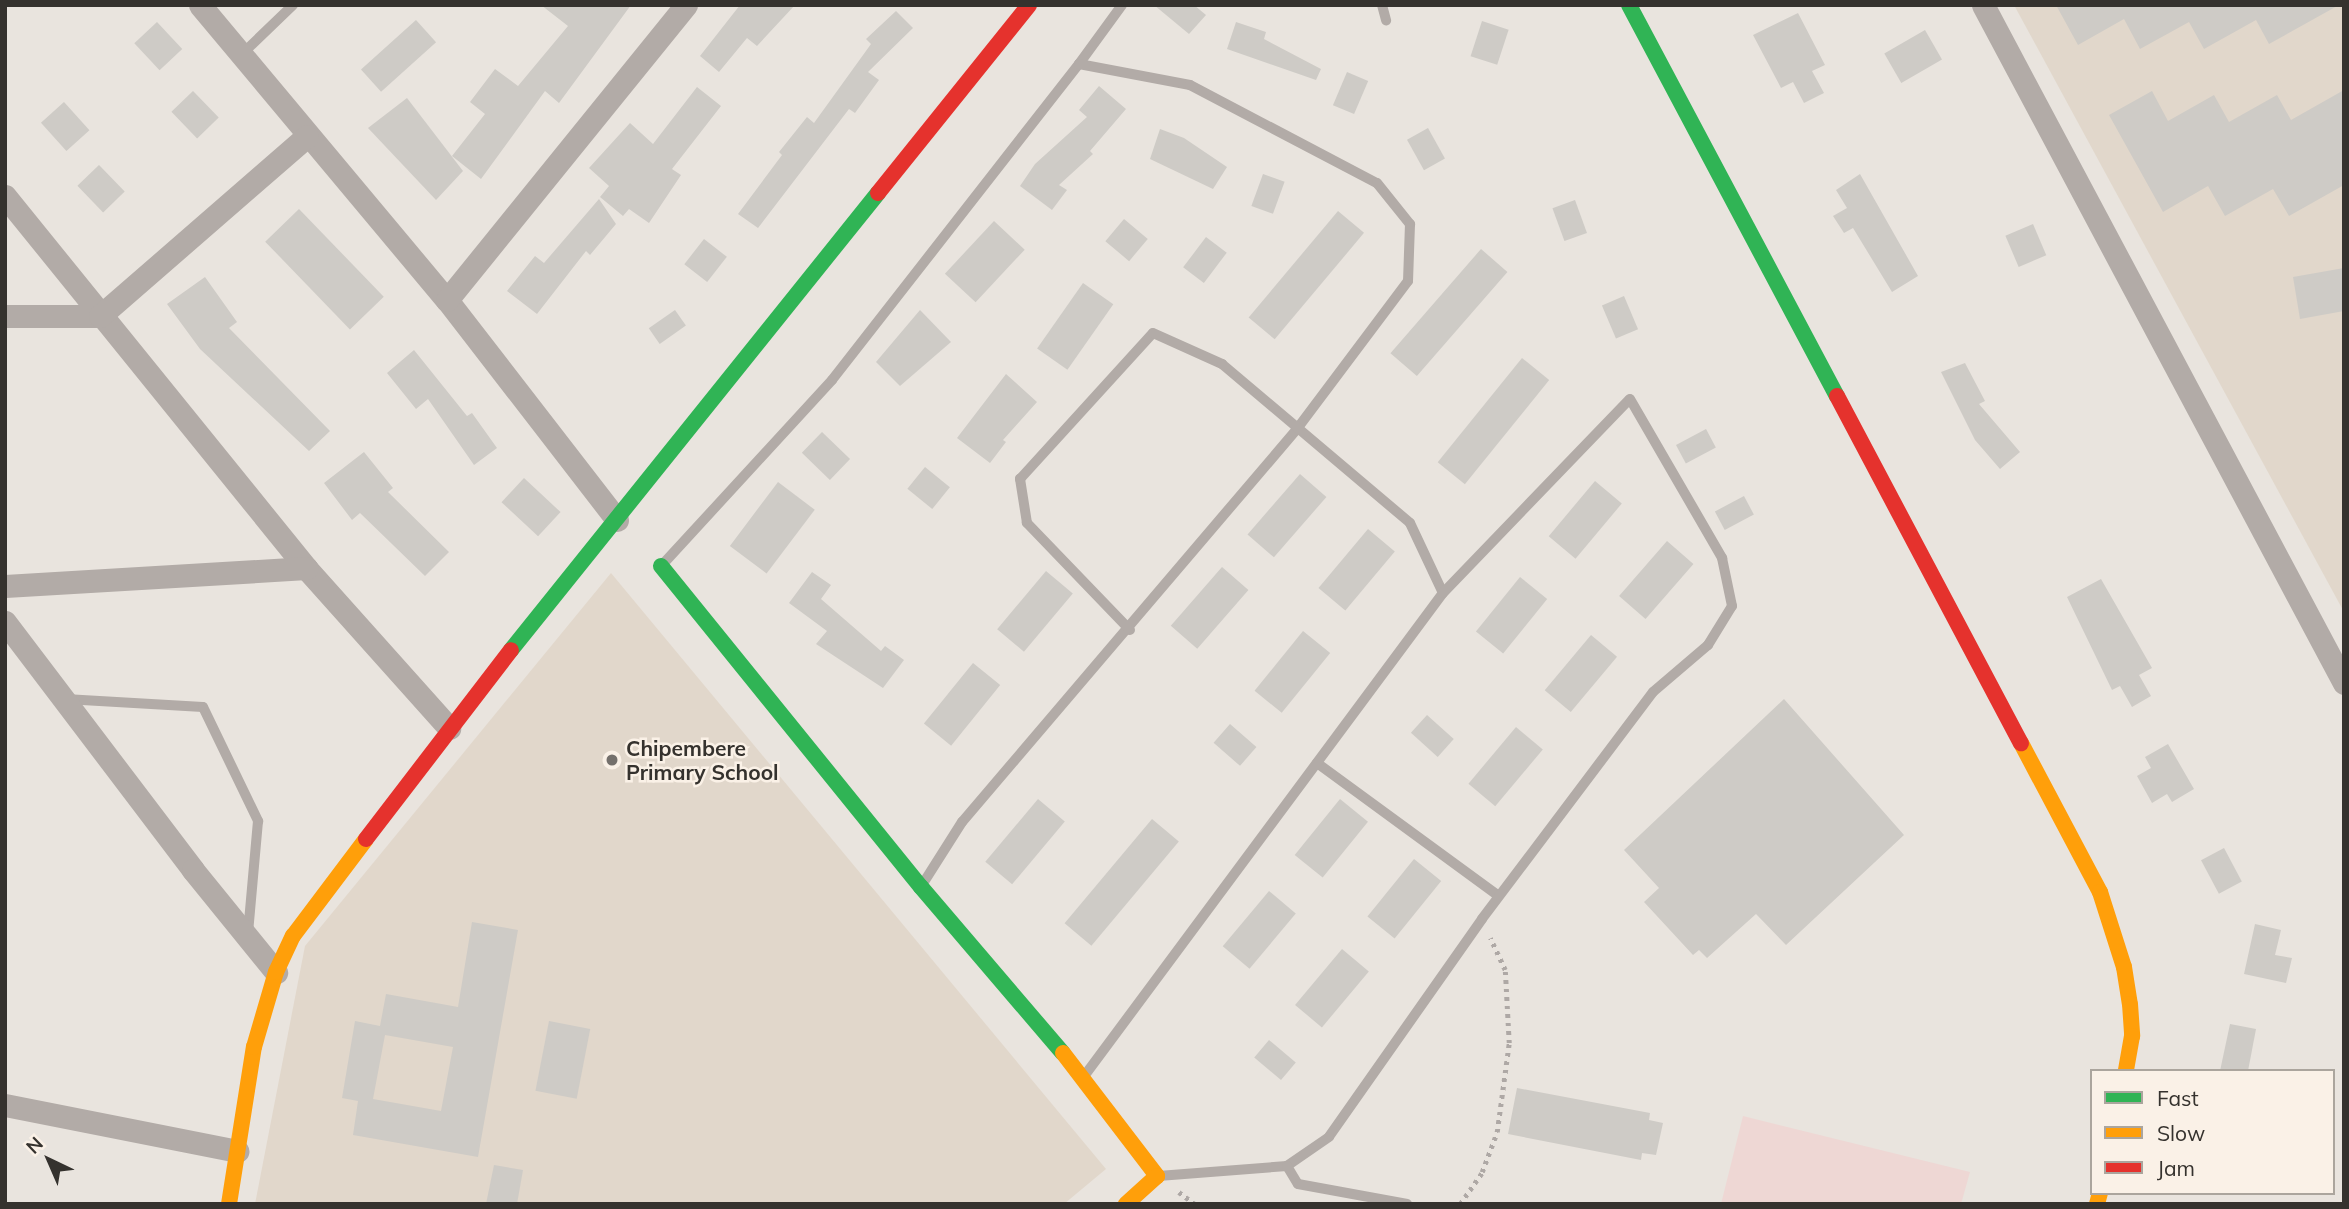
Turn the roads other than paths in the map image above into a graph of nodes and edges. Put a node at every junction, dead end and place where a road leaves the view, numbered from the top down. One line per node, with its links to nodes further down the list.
1 (200, 5): 10 (street)
2 (293, 5): 10 (lane)
3 (686, 5): 14 (street)
4 (1029, 5): 18 (street)
5 (1122, 5): 11 (lane)
6 (1382, 5): 9 (lane)
7 (1629, 5): 33 (street)
8 (1983, 5): 25 (street)
9 (1386, 20)
10 (241, 55): 12 (street)
11 (1079, 64): 17 (lane); 19 (lane)
12 (307, 136): 14 (street); 16 (street)
13 (5, 197): 16 (street)
14 (447, 300): 18 (street)
15 (5, 316): 16 (street)
16 (100, 316): 20 (street)
17 (1297, 429): 22 (lane); 24 (lane); 24 (lane)
18 (617, 520): 27 (street)
19 (661, 566): 29 (street)
20 (306, 568): 21 (street); 27 (street)
21 (5, 586)
22 (1443, 593): 28 (lane); 30 (lane)
23 (5, 622): 26 (street)
24 (1130, 630): 29 (lane)
25 (2344, 683)
26 (65, 699): 31 (street); 31 (lane)
27 (449, 728): 32 (street)
28 (1317, 763): 30 (lane); 34 (lane)
29 (921, 887): 34 (street)
30 (1499, 896): 37 (lane)
31 (248, 935): 32 (street)
32 (276, 972): 36 (street)
33 (2126, 1069)
34 (1084, 1077): 38 (street)
35 (5, 1105): 36 (street)
36 (238, 1151): 39 (street)
37 (1287, 1166): 38 (lane); 41 (lane)
38 (1157, 1176): 40 (street)
39 (229, 1204)
40 (1126, 1204)
41 (1407, 1204)

